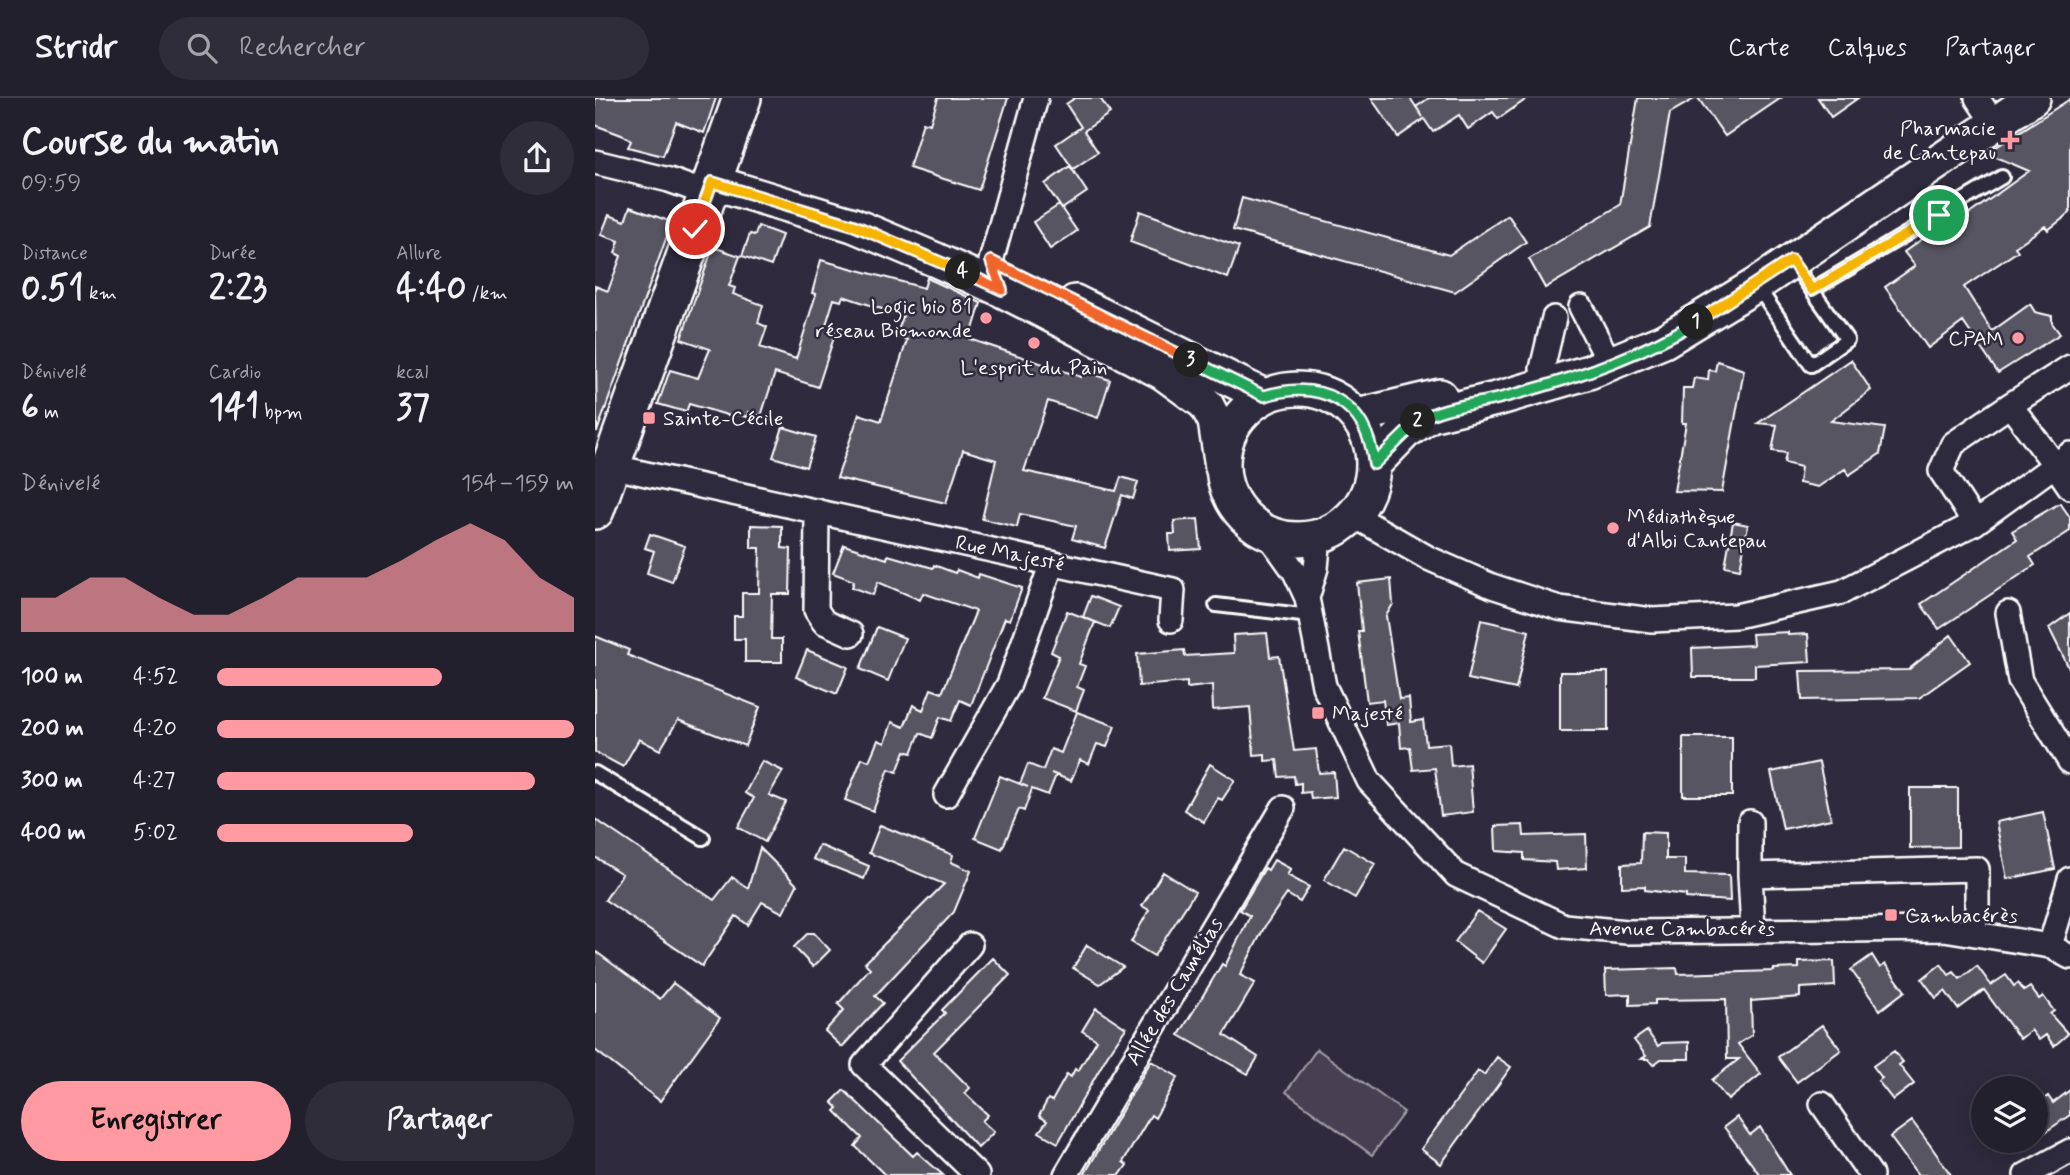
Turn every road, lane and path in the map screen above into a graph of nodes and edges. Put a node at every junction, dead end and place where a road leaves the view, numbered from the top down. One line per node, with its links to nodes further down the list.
1 (1036, 98): 9 (street)
2 (2033, 98): 3 (main road)
3 (1988, 107): 8 (main road); 14 (main road)
4 (737, 112): 7 (main road)
5 (595, 162): 7 (street)
6 (2002, 177): 11 (lane)
7 (714, 179): 9 (main road); 20 (main road)
8 (1791, 260): 10 (main road); 11 (lane)
9 (996, 275): 17 (main road); 23 (main road)
10 (1756, 285): 11 (lane); 22 (main road)
11 (1812, 290)
12 (1581, 307): 14 (street)
13 (1554, 318): 16 (street)
14 (1603, 350): 16 (main road)
15 (2070, 367): 18 (street)
16 (1542, 369): 19 (main road)
17 (1264, 396): 19 (main road); 23 (main road)
18 (2010, 405): 21 (street); 28 (street)
19 (1357, 416): 22 (main road)
20 (613, 451): 25 (main road); 26 (street, Rue Majesté)
21 (2062, 459): 24 (street); 28 (street)
22 (1374, 464): 27 (main road)
23 (1222, 467): 29 (main road)
24 (2070, 487)
25 (595, 510)
26 (817, 511): 31 (street, Rue Majesté); 36 (street)
27 (1353, 515): 28 (street); 30 (main road)
28 (1975, 523)
29 (1267, 533): 30 (main road); 33 (street, Avenue Cambacérès)
30 (1319, 536): 33 (street, Avenue Cambacérès)
31 (1052, 563): 35 (street, Rue Majesté); 39 (street)
32 (1216, 605): 33 (lane)
33 (1308, 607): 45 (street, Avenue Cambacérès)
34 (2008, 613): 37 (street)
35 (1171, 620)
36 (851, 634)
37 (2070, 762)
38 (595, 773): 42 (lane)
39 (946, 795)
40 (1283, 808): 52 (street, Allée des Camélias)
41 (1750, 822): 43 (street)
42 (703, 838)
43 (1750, 874): 45 (street); 46 (street)
44 (2070, 879): 48 (street)
45 (1753, 929): 46 (street, Avenue Cambacérès)
46 (1973, 932): 48 (street, Avenue Cambacérès)
47 (969, 946): 51 (street)
48 (2060, 951)
49 (1822, 1104): 53 (street)
50 (2070, 1151): 54 (street)
51 (977, 1175)
52 (1066, 1175)
53 (1871, 1175)
54 (2025, 1175)

